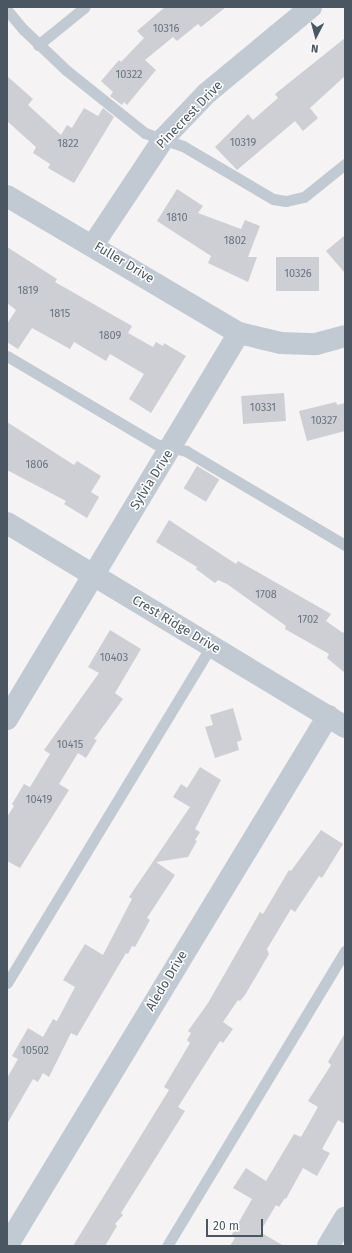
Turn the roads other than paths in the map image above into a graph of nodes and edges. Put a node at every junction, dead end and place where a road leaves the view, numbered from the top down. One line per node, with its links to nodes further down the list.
1 (85, 7): 4 (lane)
2 (311, 7): 5 (street, Pinecrest Drive)
3 (7, 10): 4 (lane)
4 (38, 45): 5 (lane)
5 (164, 138): 6 (lane); 8 (street, Pinecrest Drive)
6 (345, 164)
7 (7, 196): 8 (street, Fuller Drive)
8 (93, 245): 9 (street, Fuller Drive)
9 (239, 333): 10 (street); 12 (street, Sylvia Drive)
10 (345, 336)
11 (7, 356): 12 (lane)
12 (172, 448): 14 (lane); 15 (street, Sylvia Drive)
13 (7, 523): 15 (street, Crest Ridge Drive)
14 (345, 545)
15 (93, 575): 16 (street, Crest Ridge Drive); 17 (street, Sylvia Drive)
16 (211, 646): 18 (street, Crest Ridge Drive); 20 (lane)
17 (7, 719)
18 (336, 722): 22 (street, Aledo Drive)
19 (345, 951): 23 (lane)
20 (7, 983)
21 (345, 1218): 24 (street)
22 (7, 1246)
23 (167, 1246)
24 (328, 1246)

